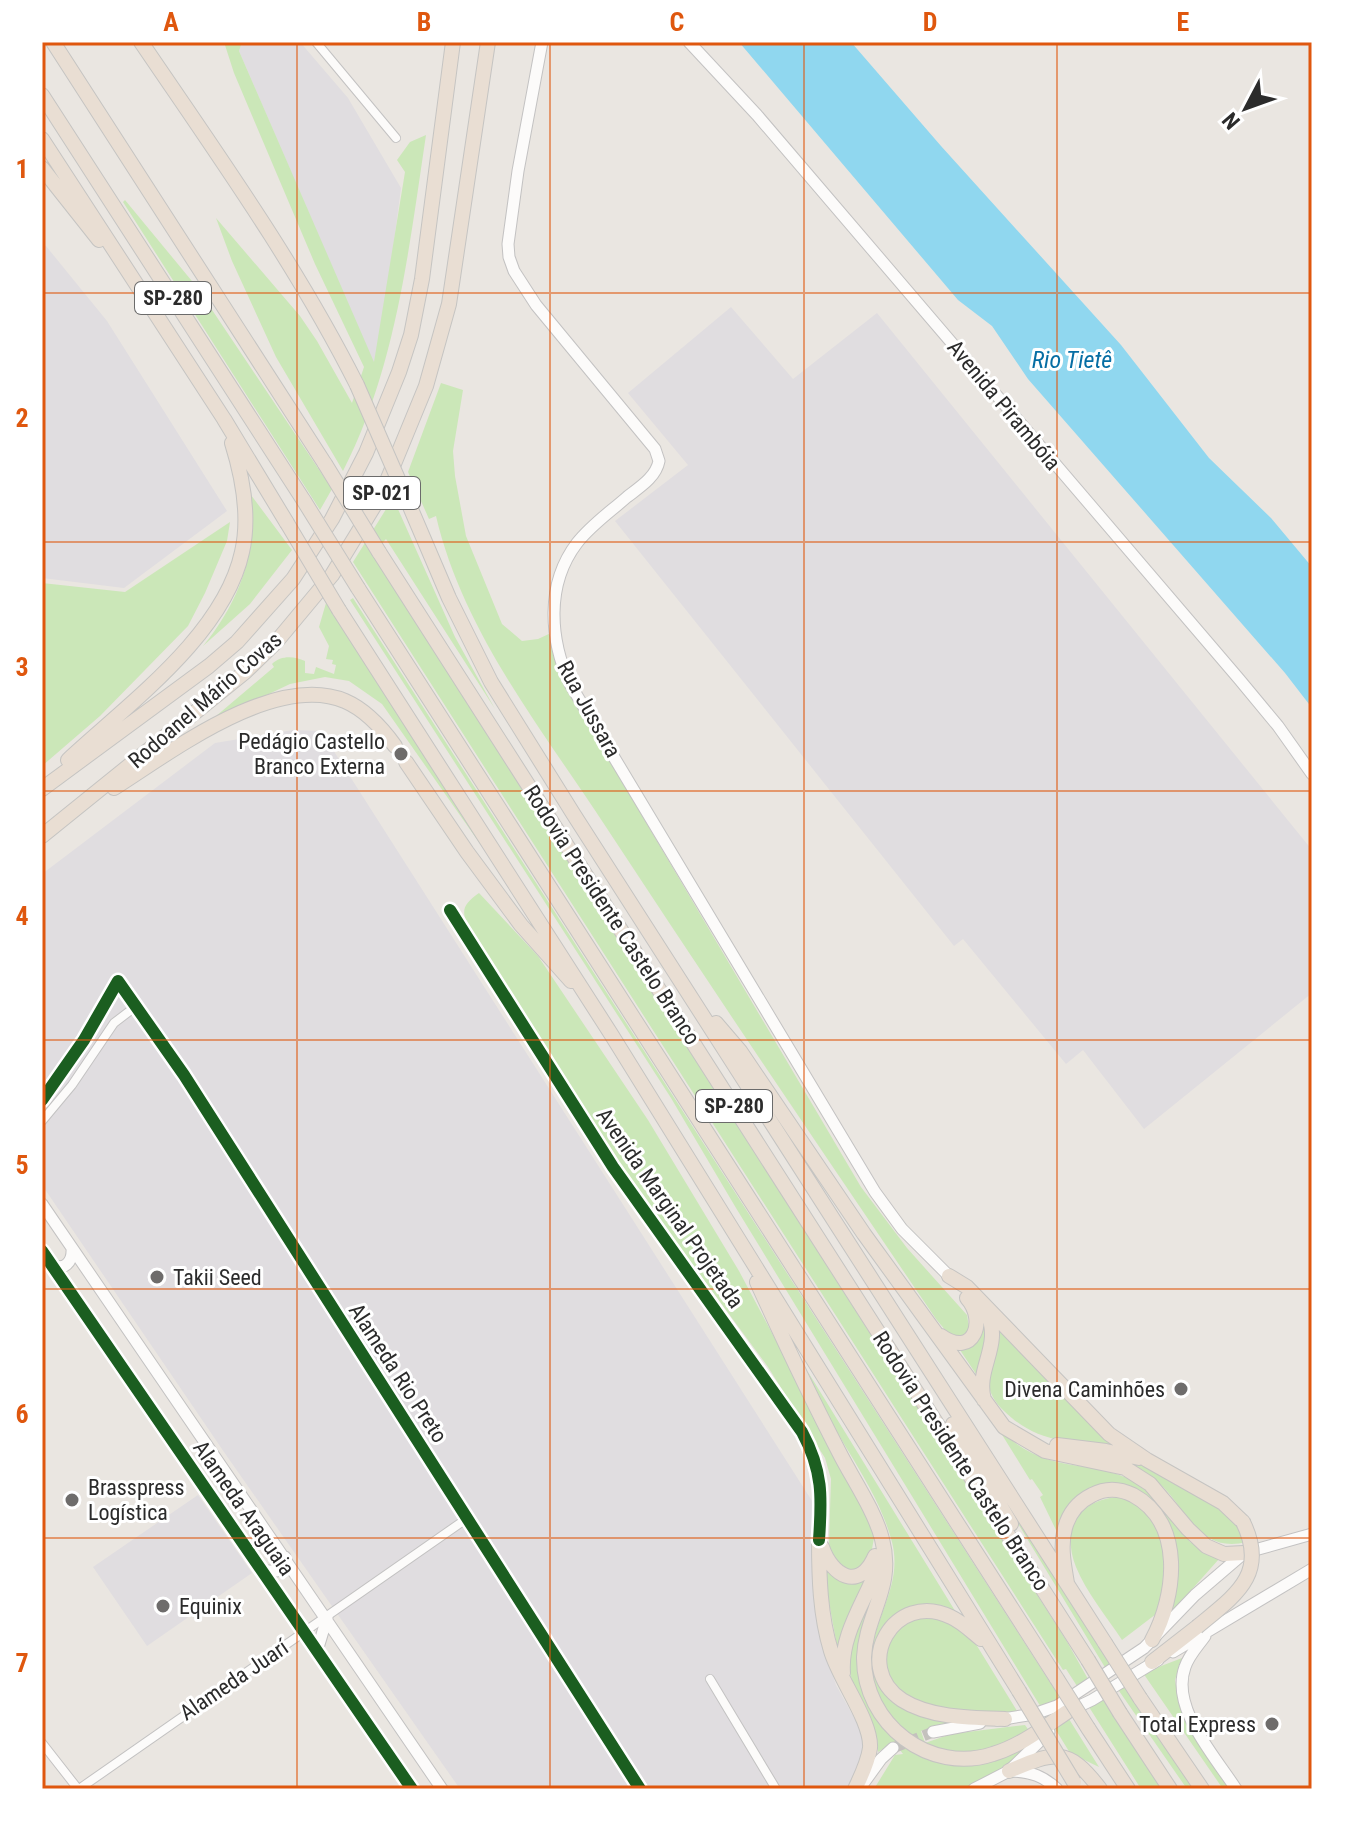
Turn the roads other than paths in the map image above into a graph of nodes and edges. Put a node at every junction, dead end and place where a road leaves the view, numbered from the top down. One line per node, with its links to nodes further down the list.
1 (53, 42): 46 (highway, Rodovia Presidente Castelo Branco / SP-280, bridge)
2 (141, 42): 22 (highway, bridge)
3 (316, 42): 9 (street)
4 (453, 42): 17 (highway, Rodoanel Mário Covas / SP-021)
5 (488, 42): 18 (highway, Rodoanel Mário Covas / SP-021)
6 (542, 42): 32 (main road, Rua Jussara)
7 (689, 42): 16 (main road, Avenida Pirambóia)
8 (42, 95): 75 (highway, Rodovia Presidente Castelo Branco / SP-280, bridge)
9 (396, 138)
10 (42, 139): 12 (highway)
11 (42, 168): 12 (highway)
12 (142, 291): 13 (highway)
13 (224, 419): 17 (highway); 21 (highway, bridge)
14 (395, 746): 18 (highway)
15 (406, 762): 21 (highway)
16 (1312, 774)
17 (42, 786)
18 (59, 823): 19 (highway, Rodoanel Mário Covas / SP-021)
19 (42, 836)
20 (450, 910): 40 (street, Avenida Marginal Projetada)
21 (584, 992): 27 (highway)
22 (692, 999): 31 (highway); 34 (highway)
23 (135, 1007): 24 (street, Alameda Rio Preto); 25 (street); 38 (street, Alameda Rio Preto)
24 (42, 1100)
25 (42, 1121)
26 (42, 1204): 28 (main road, Alameda Araguaia)
27 (730, 1223): 41 (highway); 54 (highway)
28 (72, 1248): 30 (main road); 43 (main road, Alameda Araguaia)
29 (42, 1251): 30 (main road, Alameda Araguaia)
30 (50, 1263): 45 (main road, Alameda Araguaia)
31 (869, 1274): 46 (highway); 49 (highway)
32 (949, 1276): 33 (highway); 34 (highway)
33 (983, 1303): 35 (highway); 37 (highway)
34 (933, 1329): 35 (highway)
35 (985, 1404): 36 (highway)
36 (1004, 1427): 37 (highway); 42 (highway)
37 (1147, 1460): 51 (highway, bridge)
38 (469, 1517): 50 (street, Alameda Juarí); 69 (street, Alameda Rio Preto)
39 (1312, 1534): 42 (main road)
40 (819, 1540): 41 (highway); 58 (highway)
41 (883, 1543): 58 (highway); 59 (highway)
42 (1244, 1553): 53 (main road)
43 (285, 1557): 45 (main road); 47 (main road, Alameda Araguaia)
44 (1312, 1569): 51 (main road)
45 (263, 1571): 48 (main road, Alameda Araguaia)
46 (1032, 1571): 76 (highway, Rodovia Presidente Castelo Branco / SP-280, bridge)
47 (298, 1576): 48 (main road); 50 (main road, Alameda Araguaia)
48 (275, 1587): 52 (main road, Alameda Araguaia)
49 (1067, 1588): 53 (highway); 77 (highway, bridge)
50 (327, 1618): 52 (street, Alameda Juarí); 55 (main road); 68 (main road, Alameda Araguaia)
51 (1203, 1629): 56 (highway); 78 (main road)
52 (304, 1633): 55 (main road, Alameda Araguaia); 66 (street, Alameda Juarí)
53 (1152, 1640): 60 (main road)
54 (993, 1650): 60 (highway); 65 (highway, bridge)
55 (317, 1651): 67 (main road, Alameda Araguaia)
56 (1152, 1662): 59 (main road)
57 (710, 1679): 70 (street)
58 (844, 1682): 71 (highway)
59 (1067, 1712): 64 (main road)
60 (1005, 1719): 61 (main road)
61 (933, 1732)
62 (42, 1743): 66 (street)
63 (893, 1748): 71 (main road)
64 (1009, 1771): 72 (main road); 73 (main road); 74 (highway)
65 (1077, 1785)
66 (79, 1789)
67 (412, 1789)
68 (442, 1789)
69 (640, 1789)
70 (776, 1789)
71 (857, 1789)
72 (974, 1789)
73 (1057, 1789)
74 (1100, 1789)
75 (1128, 1789)
76 (1170, 1789)
77 (1202, 1789)
78 (1236, 1789)

